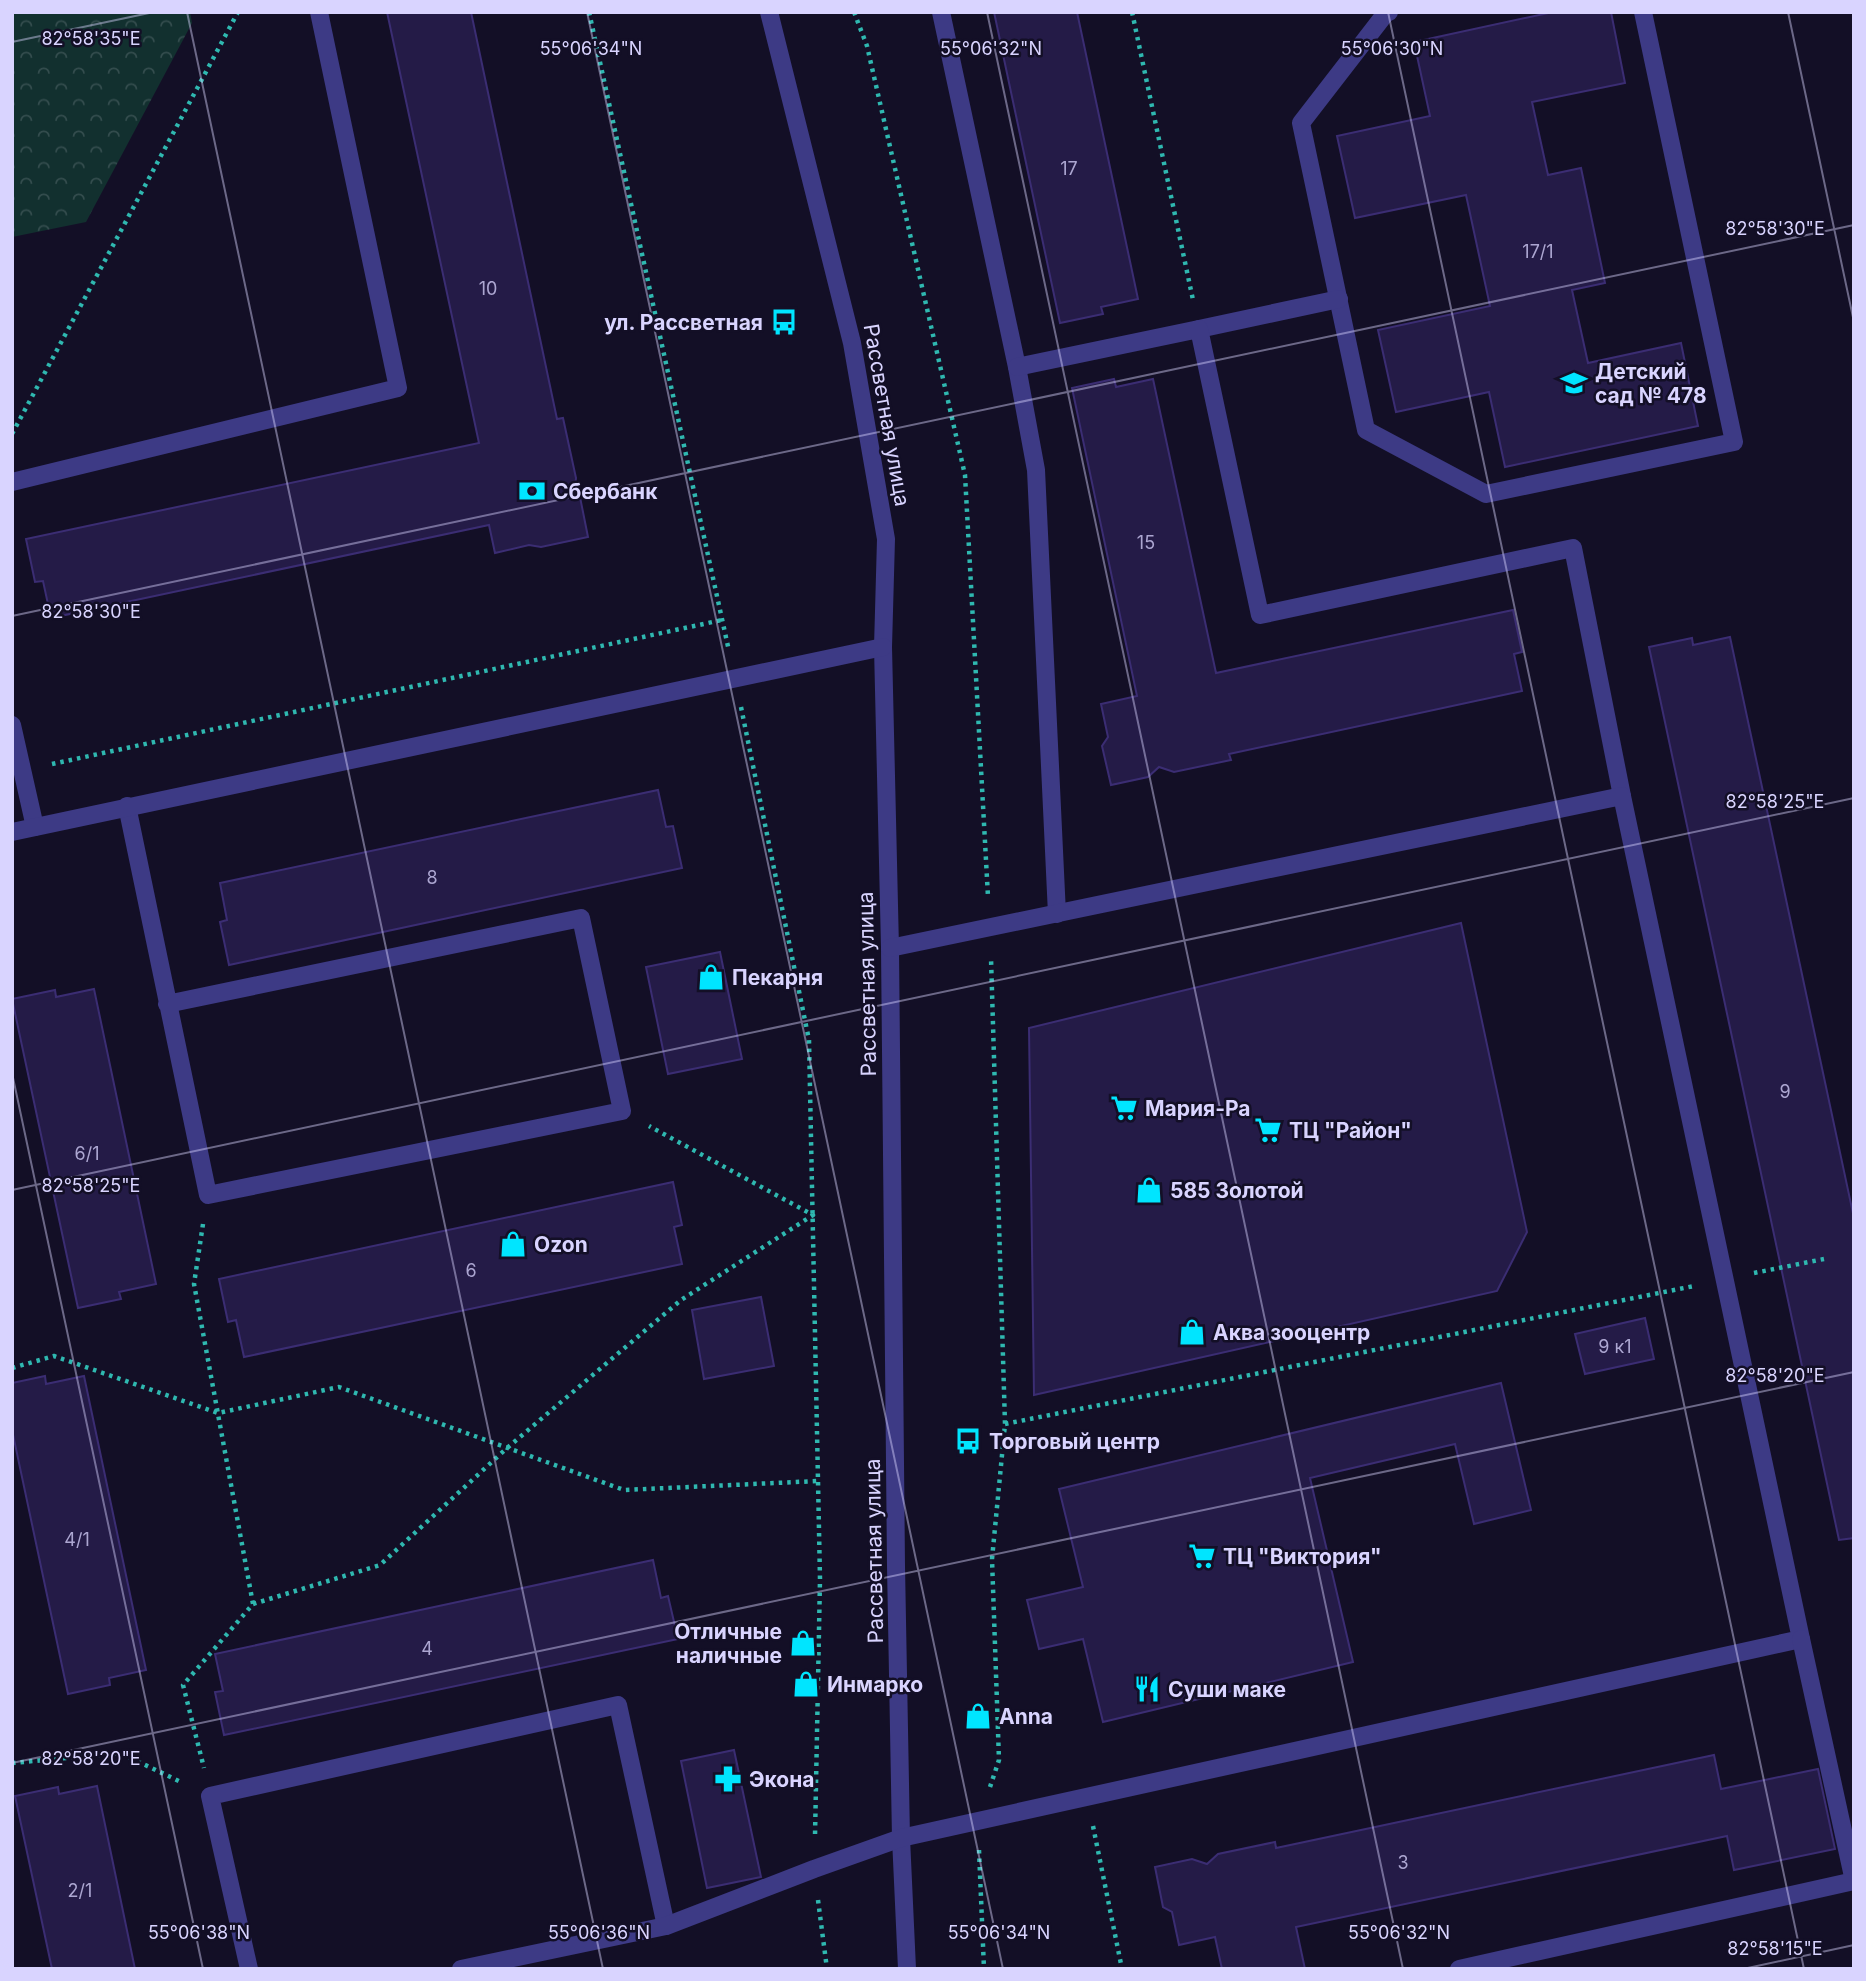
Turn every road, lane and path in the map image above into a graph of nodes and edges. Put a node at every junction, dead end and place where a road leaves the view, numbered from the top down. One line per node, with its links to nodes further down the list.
1 (238, 12): 13 (path)
2 (319, 12): 14 (street)
3 (589, 12): 15 (path)
4 (769, 12): 16 (street, Рассветная улица)
5 (854, 12): 25 (path)
6 (941, 12): 12 (street)
7 (1132, 12): 11 (path)
8 (1390, 12): 10 (street)
9 (1643, 12): 10 (street)
10 (1339, 299): 11 (street)
11 (1199, 328): 12 (street); 20 (street)
12 (1017, 367): 24 (street)
13 (12, 434)
14 (12, 482)
15 (722, 620): 17 (path); 19 (path)
16 (883, 647): 17 (street); 26 (street, Рассветная улица)
17 (735, 678): 21 (street); 30 (path)
18 (12, 725): 19 (street)
19 (22, 770): 22 (street)
20 (1622, 796): 24 (street); 32 (street)
21 (127, 806): 22 (street); 27 (street)
22 (35, 827): 23 (street)
23 (12, 832)
24 (1057, 914): 25 (street)
25 (990, 926): 26 (street); 35 (path)
26 (890, 948): 44 (street, Рассветная улица)
27 (167, 1004): 28 (street); 29 (street)
28 (622, 1111): 29 (street); 30 (path)
29 (208, 1195): 34 (path)
30 (813, 1215): 36 (path); 37 (path)
31 (1824, 1259): 32 (path)
32 (1724, 1280): 35 (path); 39 (street)
33 (12, 1368): 34 (path)
34 (218, 1413): 36 (path); 38 (path)
35 (1005, 1424): 43 (path)
36 (507, 1448): 37 (path); 38 (path)
37 (818, 1481): 45 (path)
38 (253, 1604): 41 (path)
39 (1801, 1639): 42 (street); 53 (street)
40 (12, 1763): 41 (path)
41 (210, 1796): 46 (street); 47 (street)
42 (1087, 1797): 43 (street); 52 (path)
43 (978, 1821): 44 (street); 51 (path)
44 (901, 1838): 45 (street); 50 (street, Рассветная улица)
45 (814, 1868): 46 (street); 49 (path)
46 (666, 1926): 48 (street)
47 (249, 1969)
48 (461, 1969)
49 (827, 1969)
50 (907, 1969)
51 (984, 1969)
52 (1122, 1969)
53 (1460, 1969)

